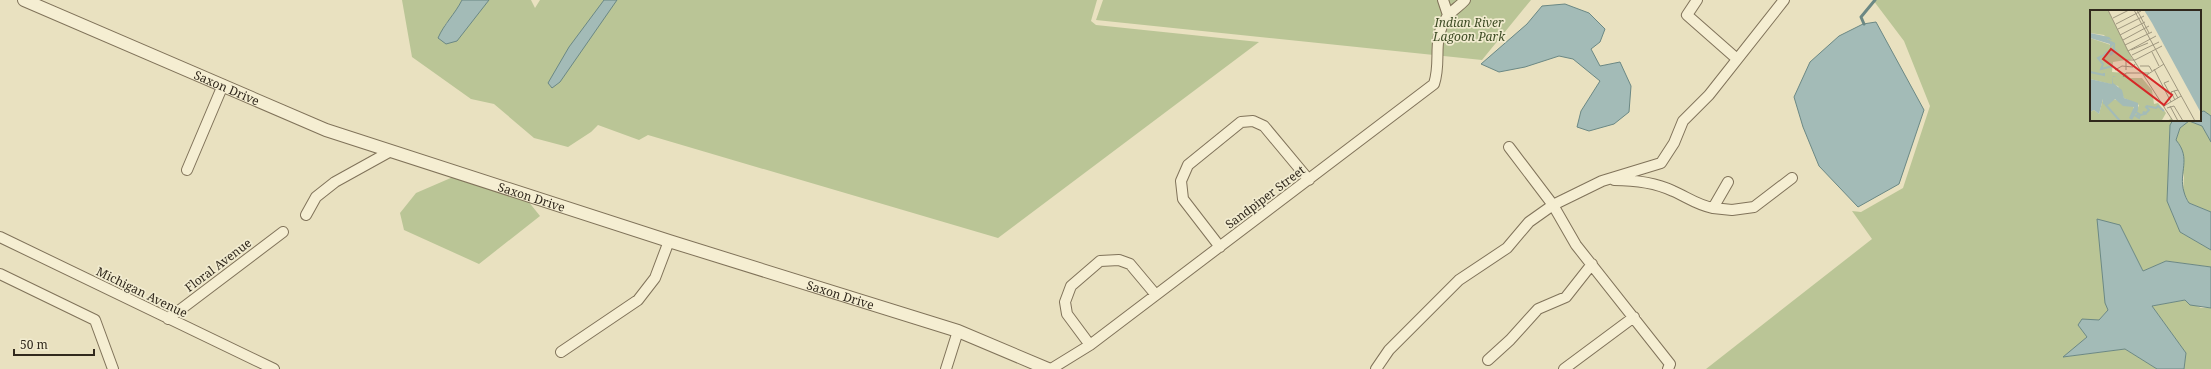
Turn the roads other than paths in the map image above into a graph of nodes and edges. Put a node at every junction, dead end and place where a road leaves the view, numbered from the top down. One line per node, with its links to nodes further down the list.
1 (24, 0): 8 (street, Saxon Drive)
2 (1443, 0): 6 (street)
3 (1465, 0): 6 (street, Sandpiper Street)
4 (1698, 0): 7 (street)
5 (1784, 0): 7 (street)
6 (1448, 15): 13 (street, Sandpiper Street)
7 (1737, 59): 14 (street)
8 (223, 85): 10 (street, Saxon Drive); 11 (street)
9 (1509, 147): 16 (street)
10 (391, 151): 18 (street); 21 (street, Saxon Drive)
11 (187, 170)
12 (1792, 178): 17 (street)
13 (1309, 180): 22 (street, Sandpiper Street); 22 (street)
14 (1602, 181): 16 (street); 17 (street)
15 (1728, 182): 17 (street)
16 (1553, 205): 23 (street); 37 (street)
17 (1713, 208)
18 (306, 215)
19 (283, 232): 27 (street, Floral Avenue)
20 (0, 237): 27 (street, Michigan Avenue)
21 (669, 241): 28 (street, Saxon Drive); 30 (street)
22 (1220, 247): 25 (street, Sandpiper Street)
23 (1592, 264): 26 (street); 31 (street)
24 (0, 274): 32 (street)
25 (1156, 295): 29 (street, Sandpiper Street); 29 (street)
26 (1634, 316): 38 (street); 39 (street)
27 (168, 319): 33 (street, Michigan Avenue)
28 (958, 331): 34 (street); 35 (street, Saxon Drive)
29 (1090, 345): 36 (street, Sandpiper Street)
30 (561, 352)
31 (1488, 360)
32 (113, 369)
33 (274, 369)
34 (946, 369)
35 (1048, 369)
36 (1051, 369)
37 (1376, 369)
38 (1564, 369)
39 (1668, 369)

